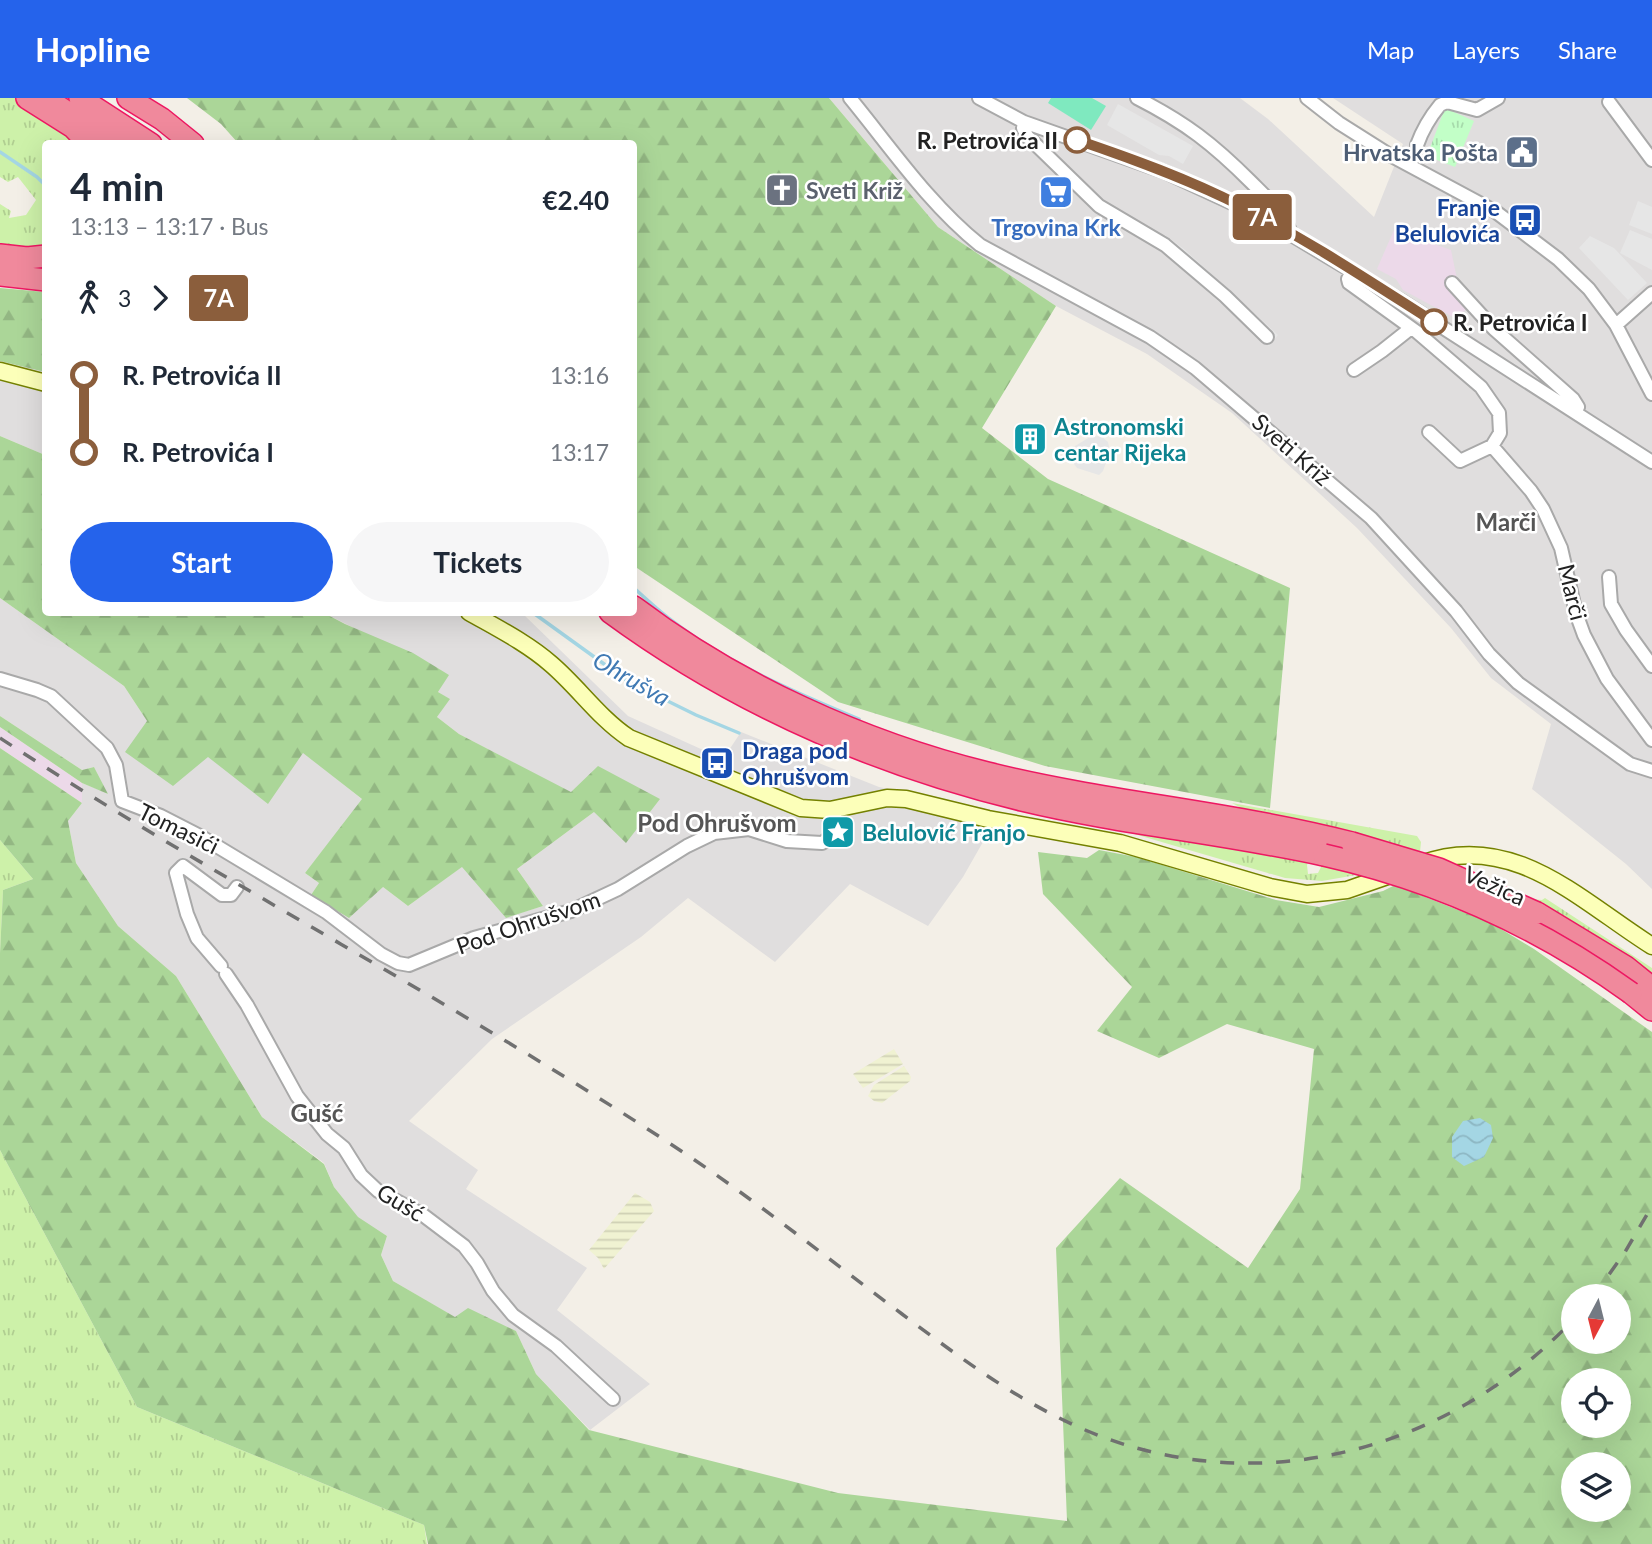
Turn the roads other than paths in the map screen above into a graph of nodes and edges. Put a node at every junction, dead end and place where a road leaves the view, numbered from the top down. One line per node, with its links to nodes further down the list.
1 (27, 98): 10 (highway)
2 (45, 98): 10 (highway)
3 (128, 98): 15 (highway)
4 (850, 98): 44 (street, Sveti Križ)
5 (979, 98): 11 (street)
6 (1137, 98): 18 (street)
7 (1307, 98): 26 (street)
8 (1498, 98): 16 (street)
9 (1609, 102): 17 (street)
10 (69, 109): 12 (highway); 13 (highway); 14 (highway)
11 (1024, 122): 18 (street); 28 (street)
12 (85, 140)
13 (112, 140)
14 (142, 140)
15 (188, 140)
16 (1417, 145)
17 (1652, 160)
18 (1291, 233): 21 (street)
19 (0, 256): 20 (highway)
20 (42, 256)
21 (1352, 272): 27 (street); 33 (street)
22 (0, 275): 23 (highway)
23 (42, 280)
24 (1452, 284): 33 (street)
25 (1652, 293): 26 (street)
26 (1616, 325): 32 (street)
27 (1411, 328): 29 (street); 35 (street)
28 (1268, 337)
29 (1354, 370)
30 (0, 371): 31 (street)
31 (42, 382)
32 (1652, 394)
33 (1575, 412): 36 (street)
34 (1429, 432): 35 (street)
35 (1492, 446): 43 (street, Marči)
36 (1652, 462)
37 (1609, 577): 41 (street, Marči)
38 (476, 616): 45 (street)
39 (633, 616): 49 (highway, Vežica, bridge)
40 (636, 616): 48 (highway, bridge)
41 (1652, 666)
42 (0, 679): 46 (street, Tomasići)
43 (1652, 740)
44 (1652, 771)
45 (835, 809): 46 (street, Pod Ohrušvom); 47 (street)
46 (244, 877): 50 (street, Gušć)
47 (1652, 946)
48 (1652, 988)
49 (1652, 1010)
50 (613, 1399)

